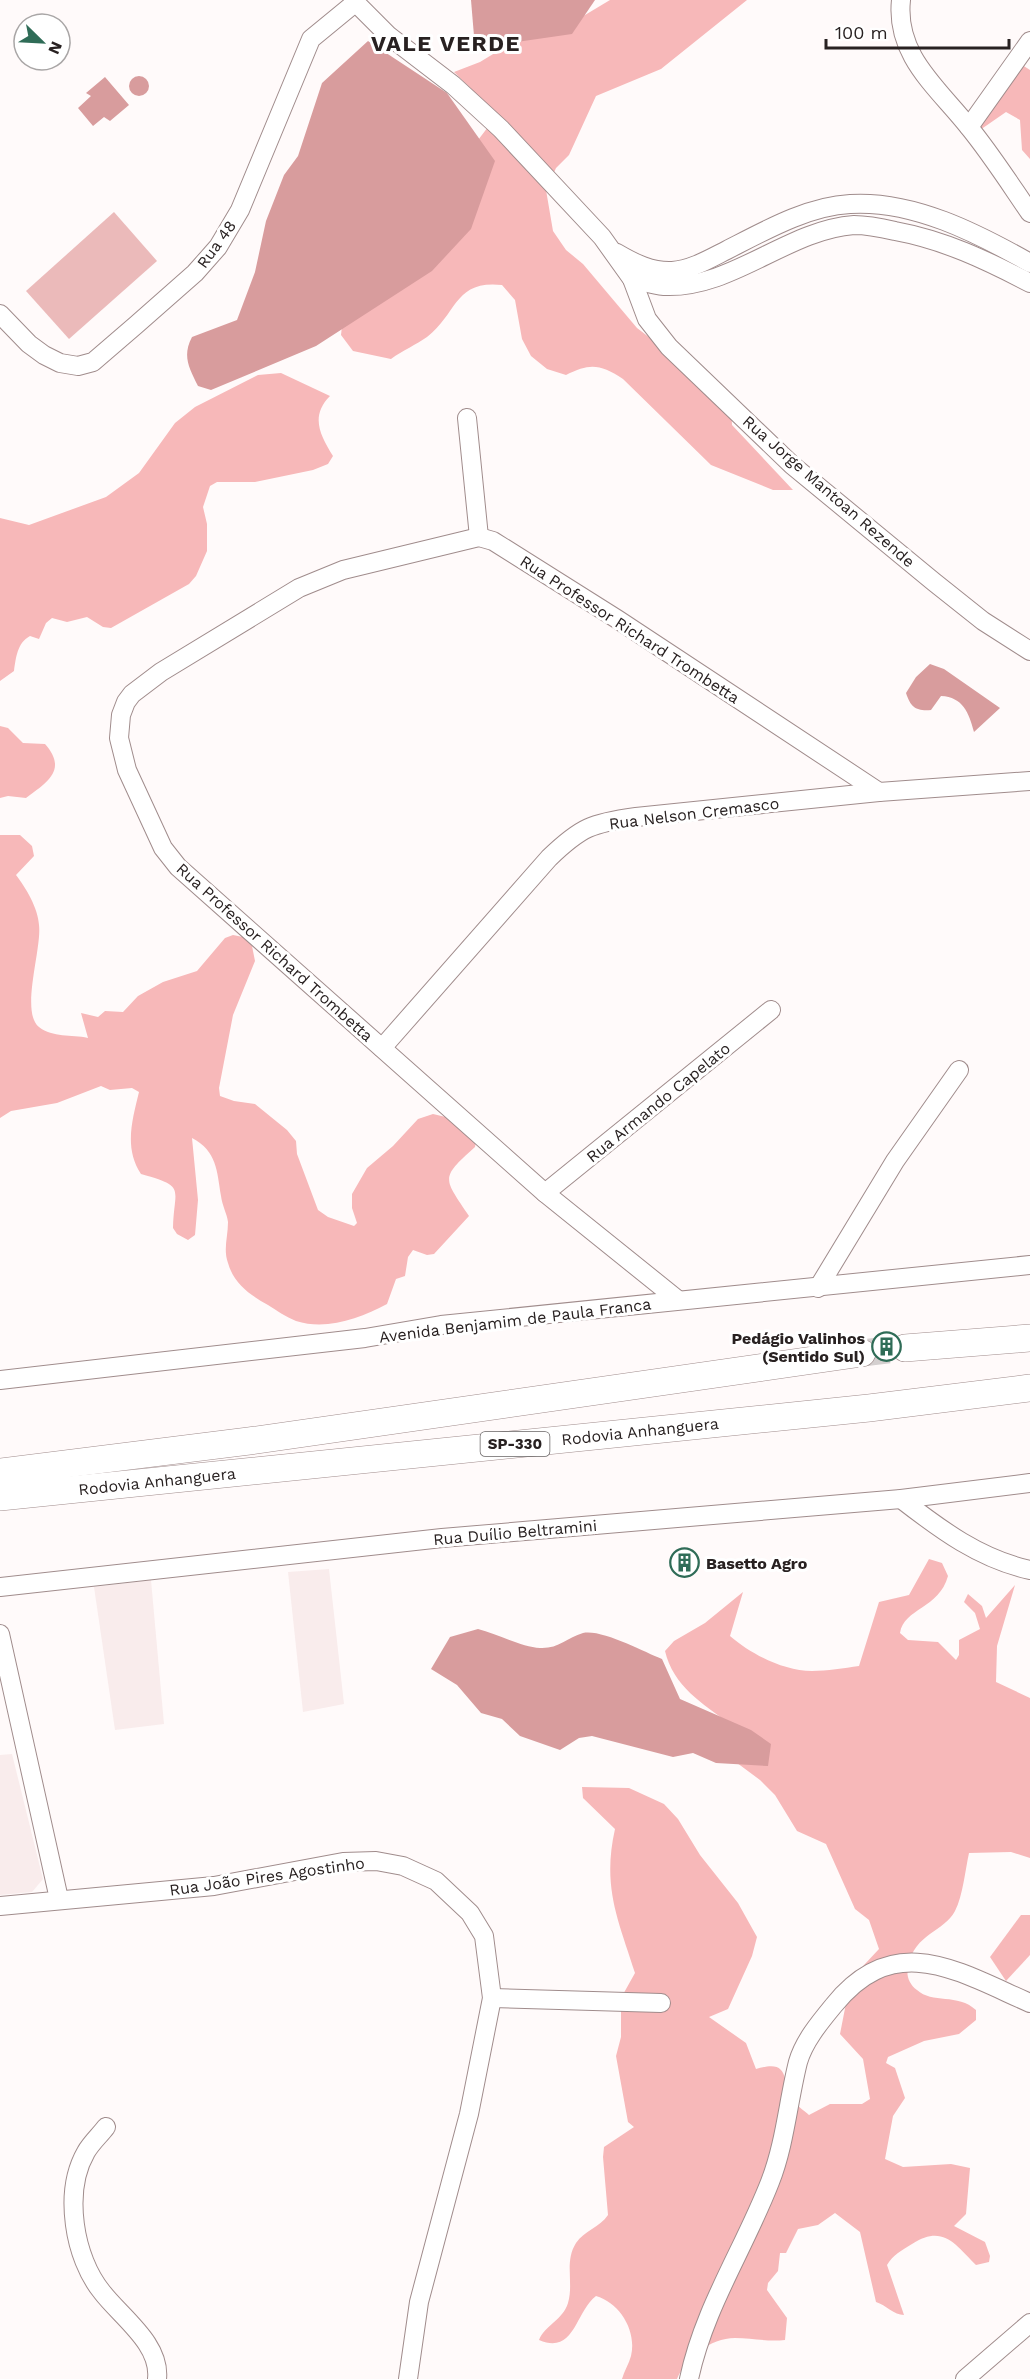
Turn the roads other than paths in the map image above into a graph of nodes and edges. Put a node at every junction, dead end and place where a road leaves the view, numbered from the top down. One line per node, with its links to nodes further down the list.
1 (901, 0): 4 (street)
2 (354, 1): 6 (street); 10 (street, Rua 48)
3 (1030, 42): 4 (street)
4 (969, 127): 5 (street)
5 (1030, 213)
6 (610, 248): 7 (street); 8 (street, Rua Jorge Mantoan Rezende)
7 (1030, 263)
8 (632, 279): 9 (street); 13 (street, Rua Jorge Mantoan Rezende)
9 (1030, 283)
10 (0, 314)
11 (467, 418): 12 (street)
12 (479, 537): 15 (street, Rua Professor Richard Trombetta); 17 (street, Rua Professor Richard Trombetta)
13 (1030, 651)
14 (1030, 782): 15 (street, Rua Nelson Cremasco)
15 (879, 792): 17 (street, Rua Nelson Cremasco)
16 (771, 1010): 19 (street, Rua Armando Capelato)
17 (382, 1048): 19 (street, Rua Professor Richard Trombetta)
18 (960, 1070): 21 (street)
19 (545, 1193): 22 (street, Rua Professor Richard Trombetta)
20 (1030, 1265): 21 (street, Avenida Benjamim de Paula Franca)
21 (818, 1288): 22 (street, Avenida Benjamim de Paula Franca)
22 (678, 1300): 26 (street, Avenida Benjamim de Paula Franca)
23 (1030, 1338): 24 (highway)
24 (905, 1348)
25 (862, 1353): 28 (highway, Rodovia Anhanguera / SP-330)
26 (0, 1380)
27 (1030, 1388): 30 (highway, Rodovia Anhanguera / SP-330)
28 (0, 1472)
29 (1030, 1483): 31 (street, Rua Duílio Beltramini)
30 (0, 1497)
31 (901, 1499): 32 (street); 33 (street, Rua Duílio Beltramini)
32 (1030, 1570)
33 (0, 1587)
34 (0, 1634): 35 (street)
35 (59, 1899): 36 (street, Rua João Pires Agostinho); 37 (street, Rua João Pires Agostinho)
36 (0, 1906)
37 (492, 1998): 39 (street); 43 (street, Rua João Pires Agostinho)
38 (1030, 2002): 44 (street)
39 (662, 2003)
40 (106, 2127): 42 (street)
41 (1030, 2324): 45 (street)
42 (157, 2379)
43 (408, 2379)
44 (689, 2379)
45 (965, 2379)

